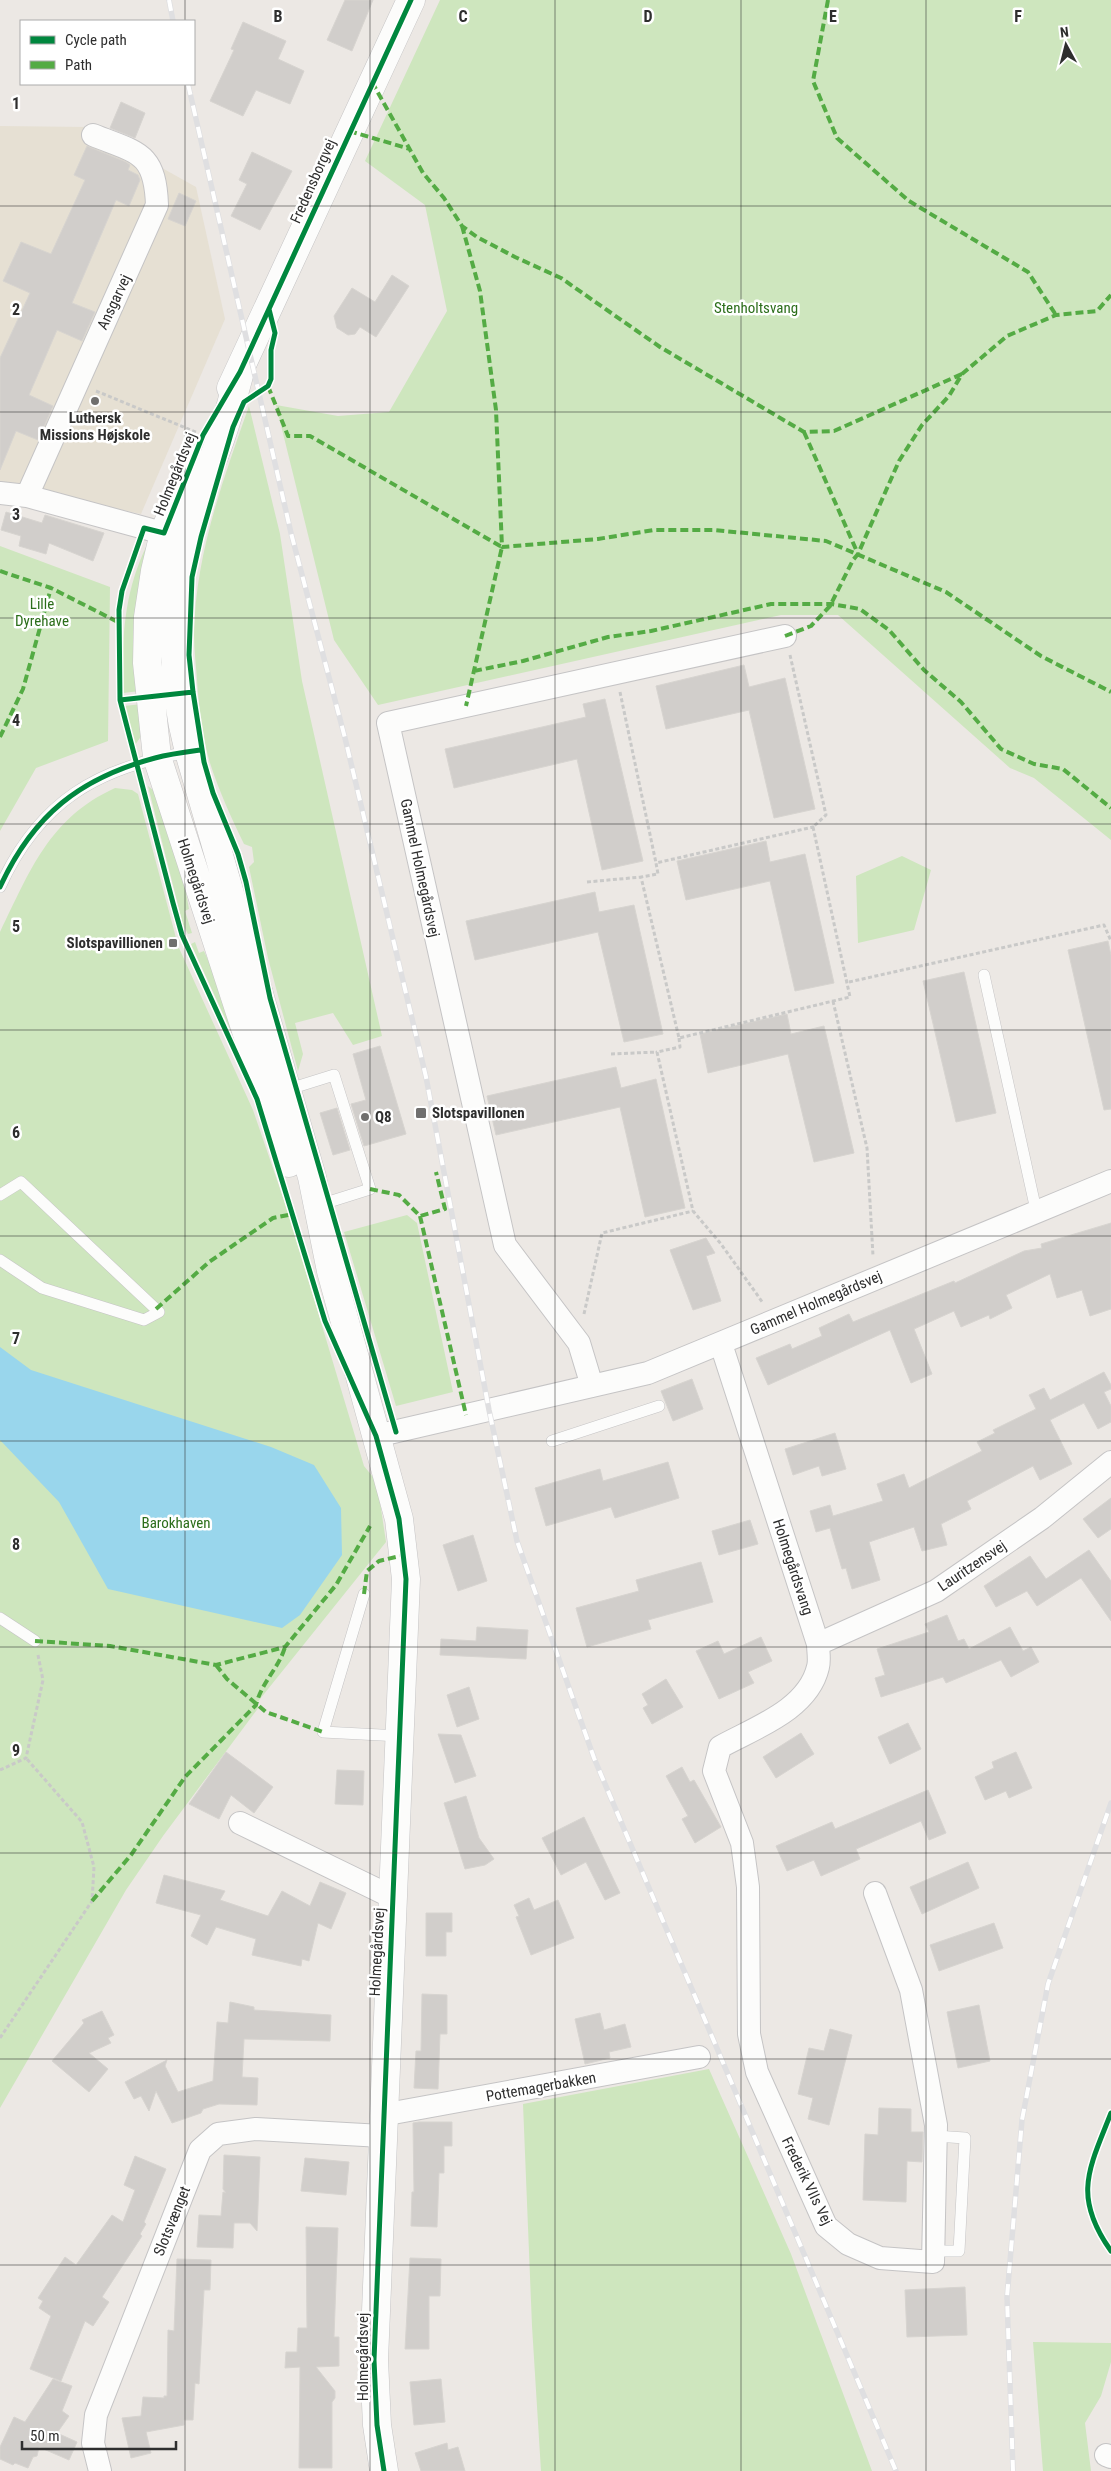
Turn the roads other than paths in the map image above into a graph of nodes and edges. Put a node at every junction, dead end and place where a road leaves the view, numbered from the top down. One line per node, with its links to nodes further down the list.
1 (411, 0): 3 (street, Fredensborgvej)
2 (93, 135): 5 (street, Ansgarvej)
3 (240, 372): 6 (street, Holmegårdsvej); 6 (street, Holmegårdsvej)
4 (0, 494): 5 (street)
5 (27, 496): 6 (street)
6 (176, 537): 8 (street, Holmegårdsvej); 9 (street, Holmegårdsvej)
7 (786, 636): 19 (street, Gammel Holmegårdsvej)
8 (189, 752): 9 (lane); 12 (street, Holmegårdsvej)
9 (157, 757): 10 (lane); 12 (street, Holmegårdsvej)
10 (0, 887)
11 (984, 975): 16 (lane)
12 (277, 1093): 15 (street, Holmegårdsvej); 15 (lane)
13 (1111, 1181): 16 (street, Gammel Holmegårdsvej)
14 (0, 1195): 17 (lane)
15 (311, 1208): 21 (street, Holmegårdsvej)
16 (1036, 1210): 18 (street, Gammel Holmegårdsvej)
17 (0, 1260)
18 (721, 1344): 19 (street, Gammel Holmegårdsvej); 27 (street, Holmegårdsvang)
19 (592, 1386): 21 (street, Gammel Holmegårdsvej)
20 (659, 1406): 22 (lane)
21 (376, 1436): 28 (street, Holmegårdsvej)
22 (552, 1441)
23 (1111, 1462): 27 (street, Lauritzensvej)
24 (364, 1594): 28 (lane)
25 (0, 1618): 26 (lane)
26 (35, 1641)
27 (818, 1644): 29 (street, Holmegårdsvang)
28 (400, 1736): 32 (street, Holmegårdsvej)
29 (720, 1747): 36 (street, Frederik VIIs Vej)
30 (240, 1824): 32 (street, Holmegårdsvej)
31 (875, 1893): 35 (street)
32 (392, 1898): 34 (street, Holmegårdsvej)
33 (699, 2058): 34 (street, Pottemagerbakken)
34 (382, 2125): 37 (street, Slotsvænget); 38 (street, Holmegårdsvej)
35 (935, 2136): 36 (street); 36 (lane)
36 (933, 2251)
37 (100, 2471)
38 (384, 2471)

